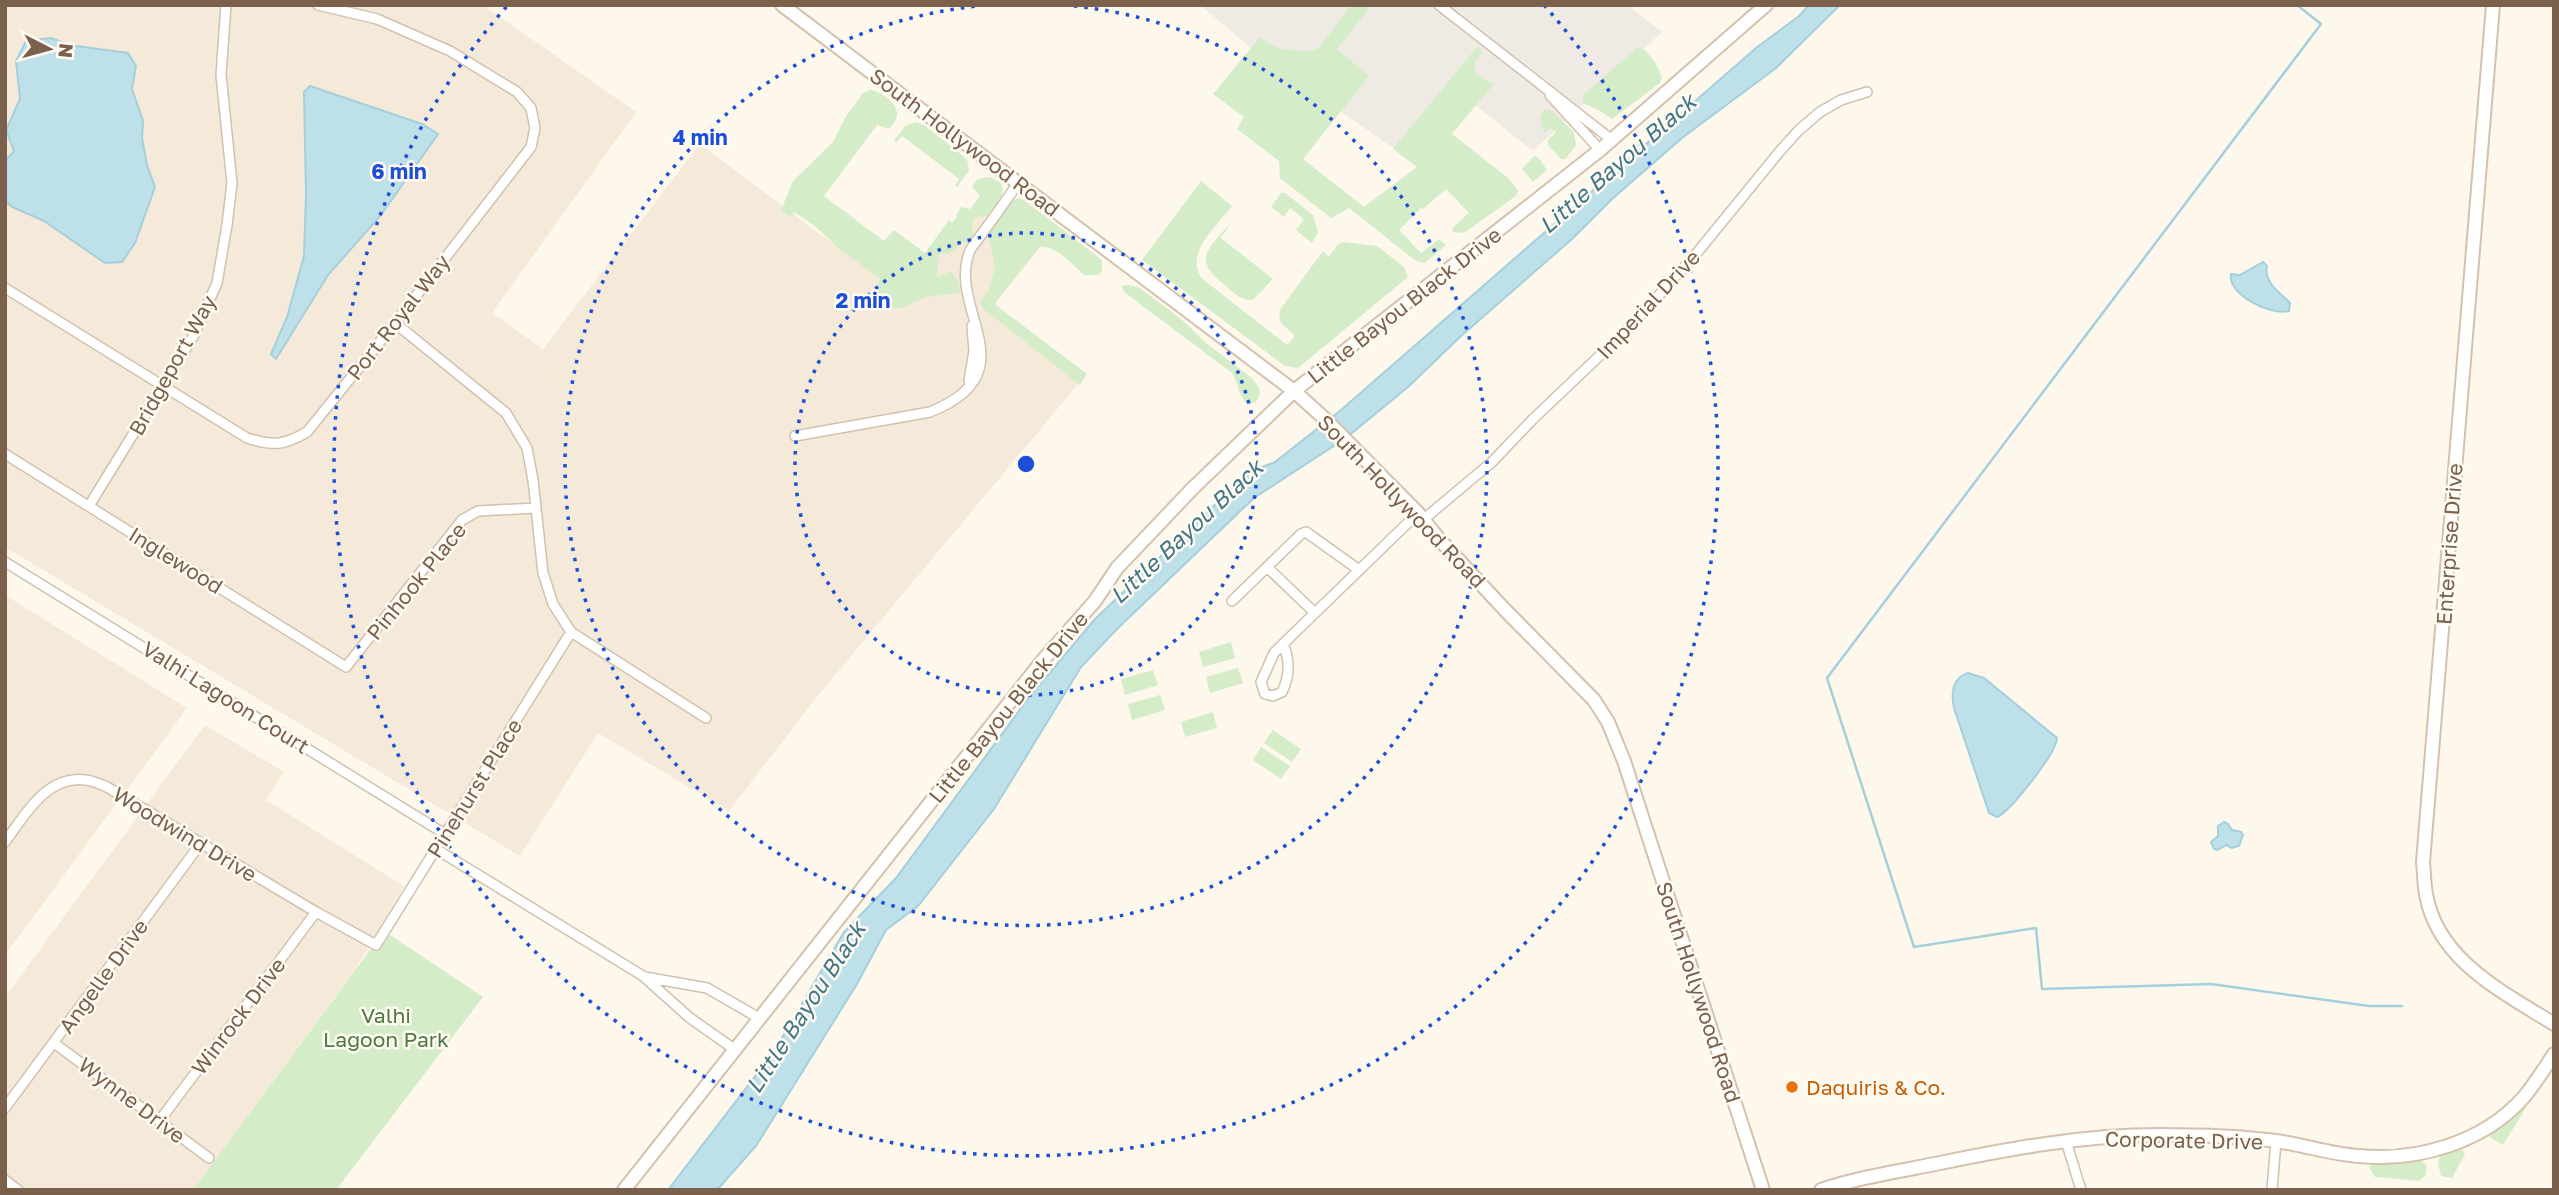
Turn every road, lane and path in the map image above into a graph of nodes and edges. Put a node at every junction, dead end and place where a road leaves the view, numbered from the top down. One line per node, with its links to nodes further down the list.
1 (226, 5): 14 (street, Bridgeport Way)
2 (318, 5): 13 (street, Port Royal Way)
3 (782, 5): 11 (main road, South Hollywood Road)
4 (1439, 5): 7 (street)
5 (1766, 5): 9 (main road, Little Bayou Black Drive)
6 (2493, 5): 38 (main road, Enterprise Drive)
7 (1547, 91): 9 (street); 10 (street)
8 (1867, 92): 20 (street, Imperial Drive)
9 (1612, 139): 10 (main road, Little Bayou Black Drive)
10 (1600, 150): 15 (main road, Little Bayou Black Drive)
11 (1019, 182): 15 (main road, South Hollywood Road); 16 (street)
12 (5, 288): 14 (street, Port Royal Way)
13 (395, 323): 14 (street, Port Royal Way); 19 (street)
14 (163, 386): 18 (street, Bridgeport Way)
15 (1294, 391): 20 (main road, South Hollywood Road); 37 (main road, Little Bayou Black Drive)
16 (796, 436)
17 (5, 454): 18 (street, Inglewood)
18 (89, 506): 28 (street, Inglewood)
19 (536, 508): 26 (street); 28 (street, Pinhook Place)
20 (1421, 516): 23 (street, Imperial Drive); 50 (main road, South Hollywood Road)
21 (5, 562): 30 (street, Valhi Lagoon Court)
22 (1267, 566): 23 (street); 24 (street); 25 (street)
23 (1359, 570): 25 (street, Imperial Drive)
24 (1232, 601)
25 (1315, 613): 27 (street, Imperial Drive)
26 (571, 632): 29 (street); 30 (street, Pinehurst Place)
27 (1283, 644): 27 (street, Imperial Drive)
28 (346, 667)
29 (706, 718)
30 (445, 834): 33 (street, Pinehurst Place)
31 (5, 842): 32 (street, Woodwind Drive)
32 (201, 843): 34 (street, Woodwind Drive); 39 (street, Angelle Drive)
33 (436, 849): 35 (street, Pinehurst Place); 36 (street)
34 (316, 912): 35 (street, Woodwind Drive); 43 (street, Winrock Drive)
35 (376, 945)
36 (643, 976): 37 (street); 40 (street)
37 (759, 1018): 40 (main road, Little Bayou Black Drive)
38 (2554, 1024)
39 (54, 1043): 42 (street, Angelle Drive); 43 (street, Wynne Drive)
40 (734, 1049): 49 (main road, Little Bayou Black Drive)
41 (2554, 1054): 45 (main road, Corporate Drive)
42 (5, 1108)
43 (160, 1120): 46 (street, Wynne Drive)
44 (2066, 1140): 45 (main road, Corporate Drive); 51 (main road, Corporate Drive); 52 (street)
45 (2276, 1141): 53 (street)
46 (209, 1158)
47 (5, 1180): 48 (street)
48 (18, 1190)
49 (624, 1190)
50 (1763, 1190)
51 (1821, 1190)
52 (2081, 1190)
53 (2272, 1190)

